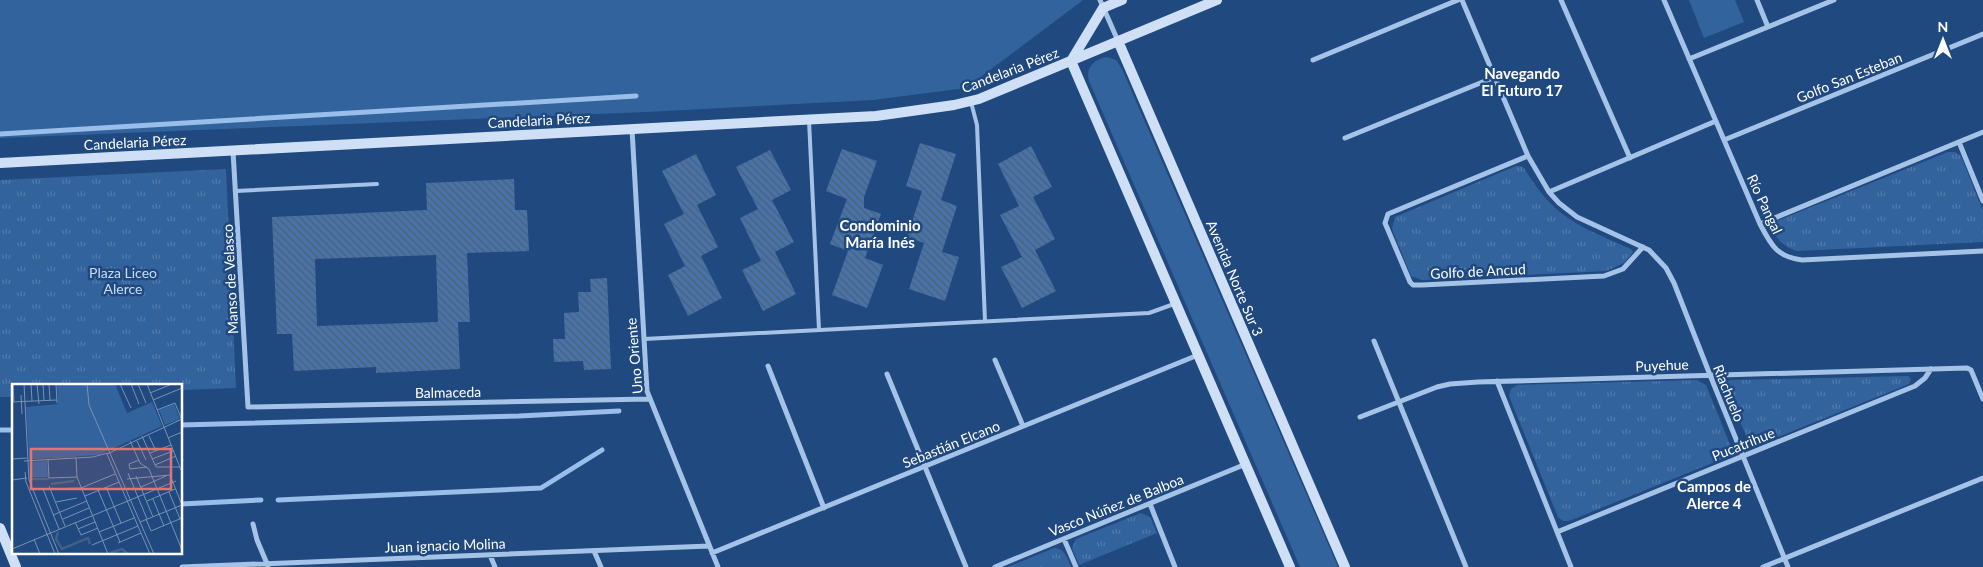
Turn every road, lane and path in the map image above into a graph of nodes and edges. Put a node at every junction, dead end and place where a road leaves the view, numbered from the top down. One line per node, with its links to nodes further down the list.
1 (1122, 0): 9 (street)
2 (1217, 0): 12 (street, Candelaria Pérez)
3 (1458, 0): 14 (street)
4 (1462, 0): 16 (street, Riachuelo)
5 (1561, 0): 27 (street)
6 (1664, 0): 13 (street, Río Pangal)
7 (1757, 0): 10 (street)
8 (1834, 0): 10 (street)
9 (1101, 4): 12 (street, Avenida Norte Sur 3); 15 (street, Candelaria Pérez)
10 (1768, 27): 13 (street)
11 (1983, 34): 23 (street, Golfo San Esteban)
12 (1118, 41): 15 (street, Candelaria Pérez); 80 (street, Avenida Norte Sur 3)
13 (1689, 59): 19 (street, Río Pangal)
14 (1313, 60)
15 (1071, 61): 17 (street, Candelaria Pérez); 36 (street)
16 (1495, 76): 22 (street); 26 (street, Riachuelo)
17 (971, 102): 18 (street, Candelaria Pérez); 37 (lane)
18 (809, 120): 20 (street, Candelaria Pérez); 38 (lane)
19 (1716, 121): 23 (street, Río Pangal); 27 (street)
20 (632, 129): 25 (street, Candelaria Pérez); 39 (street, Uno Oriente)
21 (1983, 132): 24 (street)
22 (1345, 138)
23 (1724, 140): 33 (street, Río Pangal)
24 (1959, 142): 32 (street); 33 (street)
25 (233, 150): 28 (street, Candelaria Pérez); 30 (street, Manso de Velasco)
26 (1528, 156): 31 (street, Riachuelo); 34 (street, Golfo de Ancud)
27 (1630, 158): 31 (street)
28 (0, 163)
29 (377, 184): 30 (lane)
30 (236, 191): 51 (street, Manso de Velasco)
31 (1548, 192): 34 (street, Riachuelo)
32 (1983, 201)
33 (1760, 224): 35 (street, Río Pangal)
34 (1644, 247): 46 (street, Riachuelo)
35 (1983, 251)
36 (1176, 303): 37 (lane); 41 (street)
37 (985, 321): 38 (lane)
38 (819, 330): 39 (lane)
39 (644, 339): 48 (street, Uno Oriente)
40 (1374, 340): 50 (street)
41 (1198, 354): 53 (street, Sebastián Elcano); 55 (street)
42 (995, 360): 53 (street)
43 (768, 366): 59 (street)
44 (1931, 369): 46 (street, Puyehue); 49 (street, Puyehue); 54 (street, Pucatrihue)
45 (887, 374): 56 (street)
46 (1710, 375): 47 (street, Puyehue); 54 (street, Riachuelo)
47 (1497, 381): 50 (street, Puyehue); 62 (street)
48 (649, 399): 51 (street, Balmaceda); 64 (street, Uno Oriente)
49 (1983, 399)
50 (1399, 401): 52 (street, Puyehue); 81 (street)
51 (248, 407)
52 (1360, 417)
53 (1023, 426): 56 (street, Sebastián Elcano)
54 (1743, 456): 62 (street, Pucatrihue); 68 (street, Riachuelo)
55 (1246, 464): 58 (street, Vasco Núñez de Balboa); 79 (street)
56 (926, 466): 59 (street, Sebastián Elcano); 75 (street)
57 (1983, 478): 68 (street)
58 (1150, 504): 63 (street, Vasco Núñez de Balboa); 78 (street)
59 (824, 508): 66 (street, Sebastián Elcano)
60 (253, 524): 69 (street)
61 (0, 528): 70 (street)
62 (1557, 532): 82 (street)
63 (1064, 539): 76 (street, Vasco Núñez de Balboa); 77 (street)
64 (709, 546): 65 (street, Juan ignacio Molina); 66 (street, Uno Oriente)
65 (594, 551): 67 (street, Juan ignacio Molina); 73 (street)
66 (712, 553): 74 (street, Uno Oriente)
67 (490, 555): 69 (street, Juan ignacio Molina); 72 (street)
68 (1785, 558): 83 (street); 84 (street, Riachuelo)
69 (267, 565): 71 (street, Juan ignacio Molina)
70 (16, 567)
71 (182, 567)
72 (495, 567)
73 (600, 567)
74 (718, 567)
75 (966, 567)
76 (995, 567)
77 (1076, 567)
78 (1175, 567)
79 (1290, 567)
80 (1345, 567)
81 (1466, 567)
82 (1572, 567)
83 (1763, 567)
84 (1788, 567)

